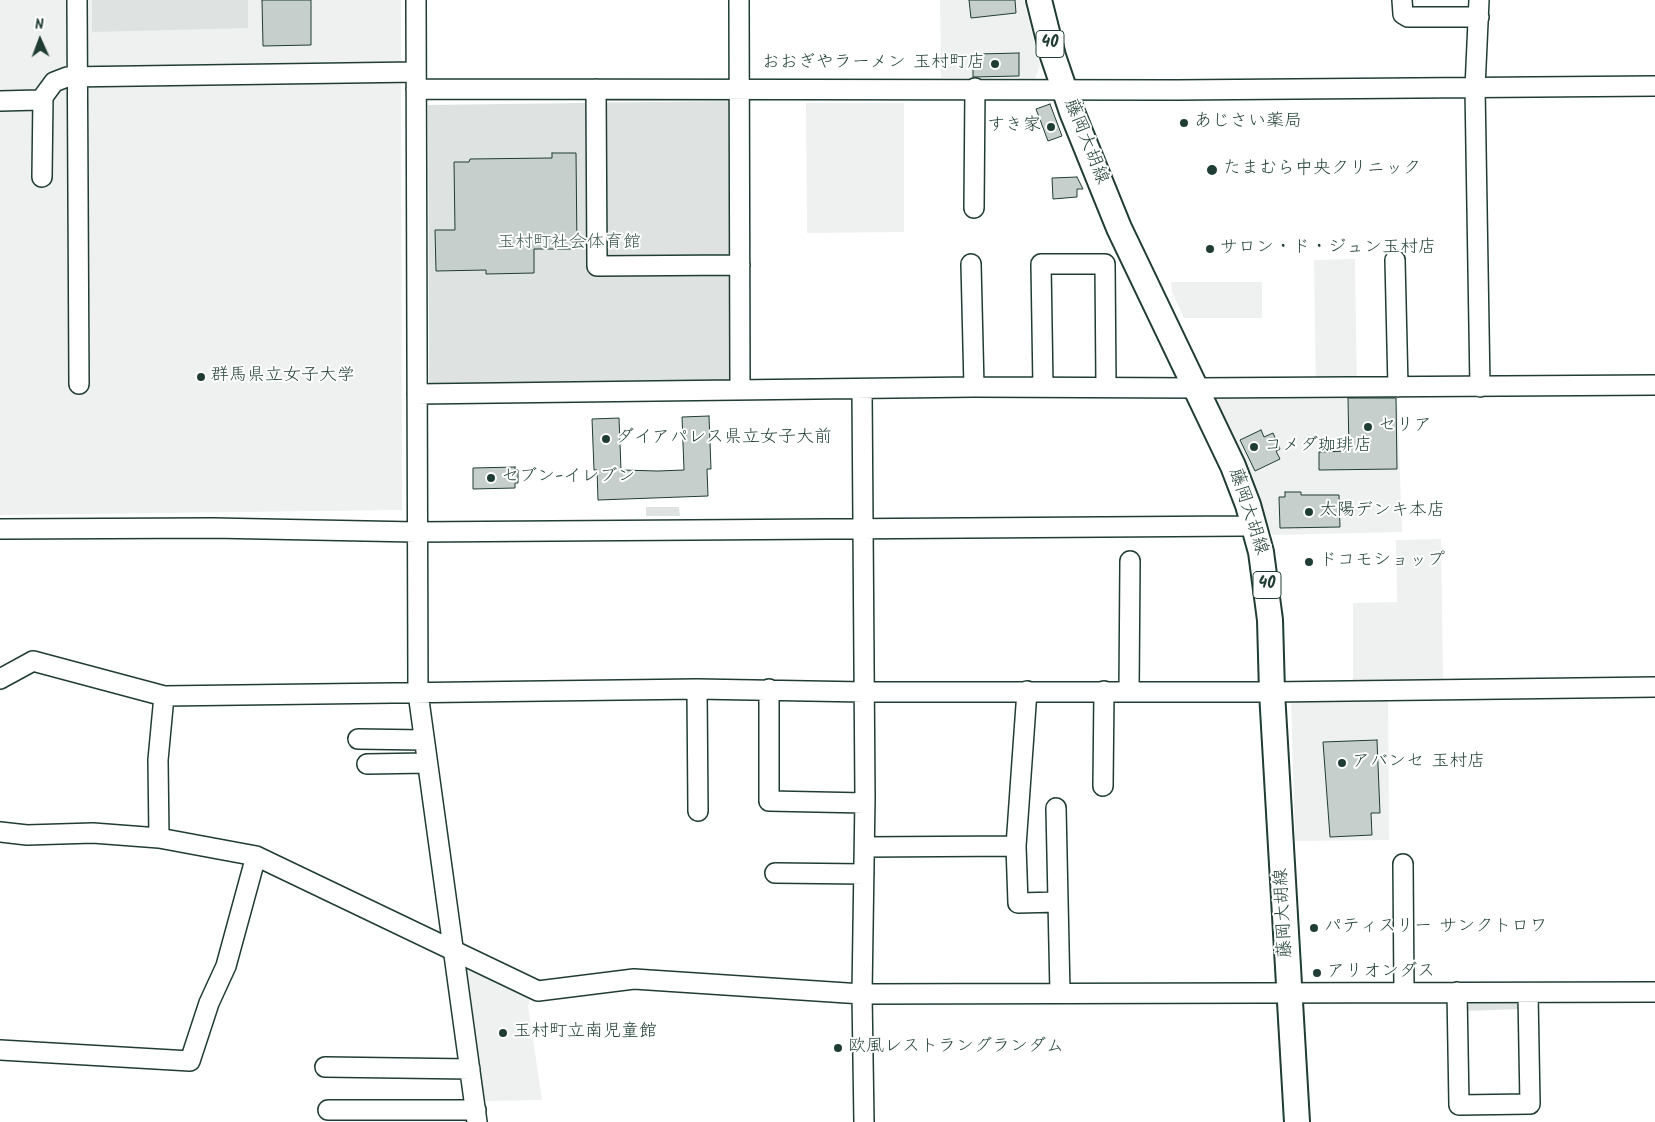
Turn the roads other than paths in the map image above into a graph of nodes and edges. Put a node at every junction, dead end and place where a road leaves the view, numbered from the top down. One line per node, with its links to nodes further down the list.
1 (78, 0): 7 (street)
2 (416, 0): 8 (street)
3 (739, 0): 14 (street)
4 (1039, 0): 11 (main road, 藤岡大胡線 / 40)
5 (1402, 0): 6 (street)
6 (1479, 8): 12 (street)
7 (78, 77): 8 (street); 15 (street); 22 (street)
8 (416, 81): 13 (street); 32 (street)
9 (1655, 86): 12 (street)
10 (975, 88): 11 (street); 14 (street); 18 (street)
11 (1063, 88): 12 (street); 29 (main road, 藤岡大胡線 / 40)
12 (1475, 88): 25 (street)
13 (596, 89): 14 (street); 21 (street)
14 (739, 89): 21 (street)
15 (43, 98): 16 (street); 17 (street)
16 (0, 101)
17 (42, 177)
18 (974, 208)
19 (1397, 260): 28 (street)
20 (971, 264): 26 (street)
21 (740, 265): 30 (street)
22 (79, 384)
23 (1655, 385): 25 (street)
24 (1106, 386): 27 (street); 27 (street); 29 (street)
25 (1480, 386): 28 (street)
26 (974, 387): 27 (street); 31 (street)
27 (1043, 387)
28 (1398, 387): 29 (street)
29 (1198, 388): 33 (main road, 藤岡大胡線 / 40)
30 (740, 389): 31 (street); 32 (street)
31 (862, 389): 35 (street)
32 (417, 394): 36 (street)
33 (1254, 523): 35 (street); 46 (main road, 藤岡大胡線 / 40)
34 (0, 529): 36 (street)
35 (863, 529): 36 (street); 45 (street)
36 (416, 532): 47 (street)
37 (1130, 561): 44 (street)
38 (0, 679): 48 (street)
39 (1655, 687): 46 (street)
40 (697, 688): 41 (street); 47 (street); 56 (street)
41 (769, 689): 45 (street); 54 (street)
42 (1027, 691): 43 (street); 45 (street); 59 (street)
43 (1104, 691): 44 (street); 53 (street)
44 (1129, 691): 46 (street)
45 (864, 692): 54 (street)
46 (1272, 692): 67 (main road, 藤岡大胡線 / 40)
47 (418, 693): 48 (street); 50 (street)
48 (164, 696): 58 (street)
49 (358, 739): 50 (street)
50 (424, 740): 52 (street)
51 (367, 764): 52 (street)
52 (427, 764): 66 (street)
53 (1103, 786)
54 (865, 803): 60 (street)
55 (1056, 808): 65 (street)
56 (698, 811)
57 (0, 832): 58 (street)
58 (159, 838): 61 (street)
59 (1016, 846): 60 (street); 65 (street)
60 (865, 847): 64 (street)
61 (256, 856): 66 (street); 74 (street)
62 (1403, 864): 68 (street)
63 (776, 874): 64 (street)
64 (864, 874): 72 (street)
65 (1058, 902): 71 (street)
66 (454, 951): 72 (street); 76 (street)
67 (1290, 992): 68 (street); 71 (street); 80 (main road, 藤岡大胡線 / 40)
68 (1404, 992): 69 (street)
69 (1457, 992): 73 (street); 73 (street)
70 (1655, 992): 73 (street)
71 (1060, 993): 72 (street)
72 (862, 994): 79 (street)
73 (1528, 994)
74 (0, 1050)
75 (324, 1067): 76 (street)
76 (470, 1069): 78 (street)
77 (328, 1110): 78 (street)
78 (476, 1116)
79 (864, 1122)
80 (1297, 1122)

